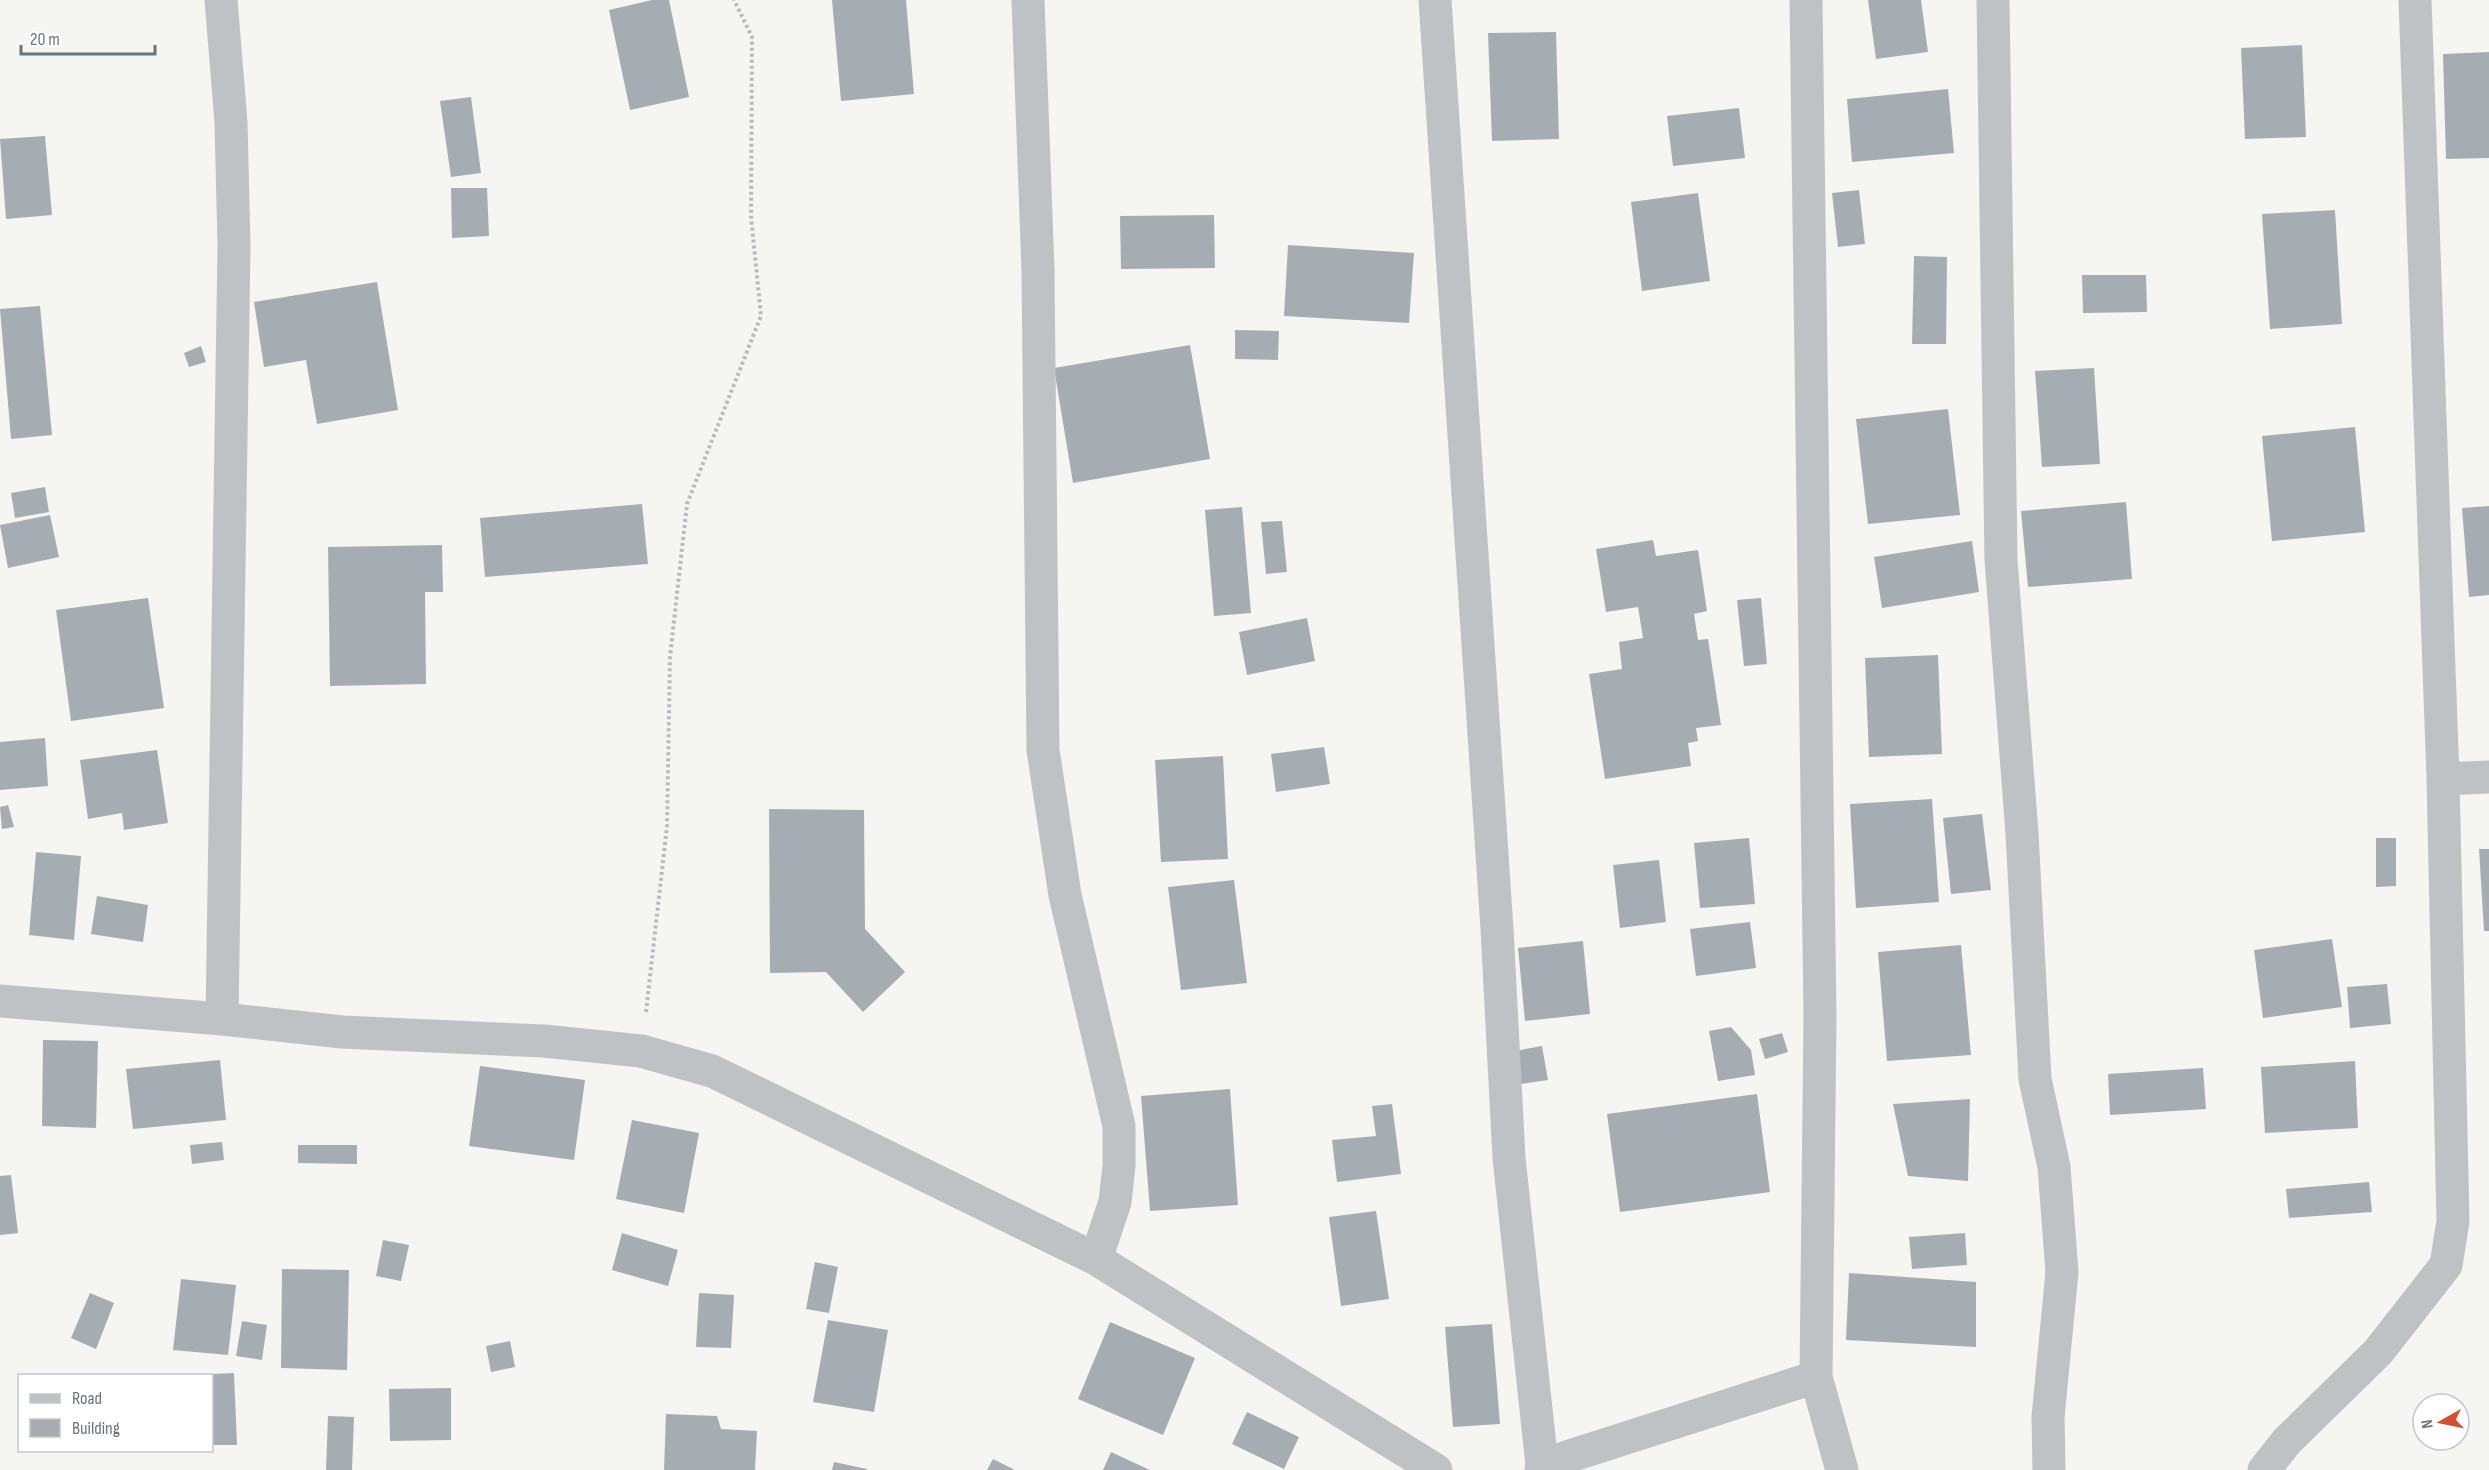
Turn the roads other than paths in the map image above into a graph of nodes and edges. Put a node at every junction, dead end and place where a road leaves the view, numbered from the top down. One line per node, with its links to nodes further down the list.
1 (221, 0): 10 (street)
2 (1028, 0): 11 (street)
3 (1435, 0): 13 (street)
4 (1806, 0): 12 (street)
5 (1993, 0): 16 (street)
6 (2415, 0): 8 (street)
7 (2489, 777): 8 (street)
8 (2443, 779): 17 (street)
9 (0, 1001): 10 (street)
10 (222, 1019): 11 (street)
11 (1096, 1259): 14 (street)
12 (1816, 1377): 13 (street); 15 (street)
13 (1541, 1468)
14 (1436, 1470)
15 (1842, 1470)
16 (2049, 1470)
17 (2264, 1470)

